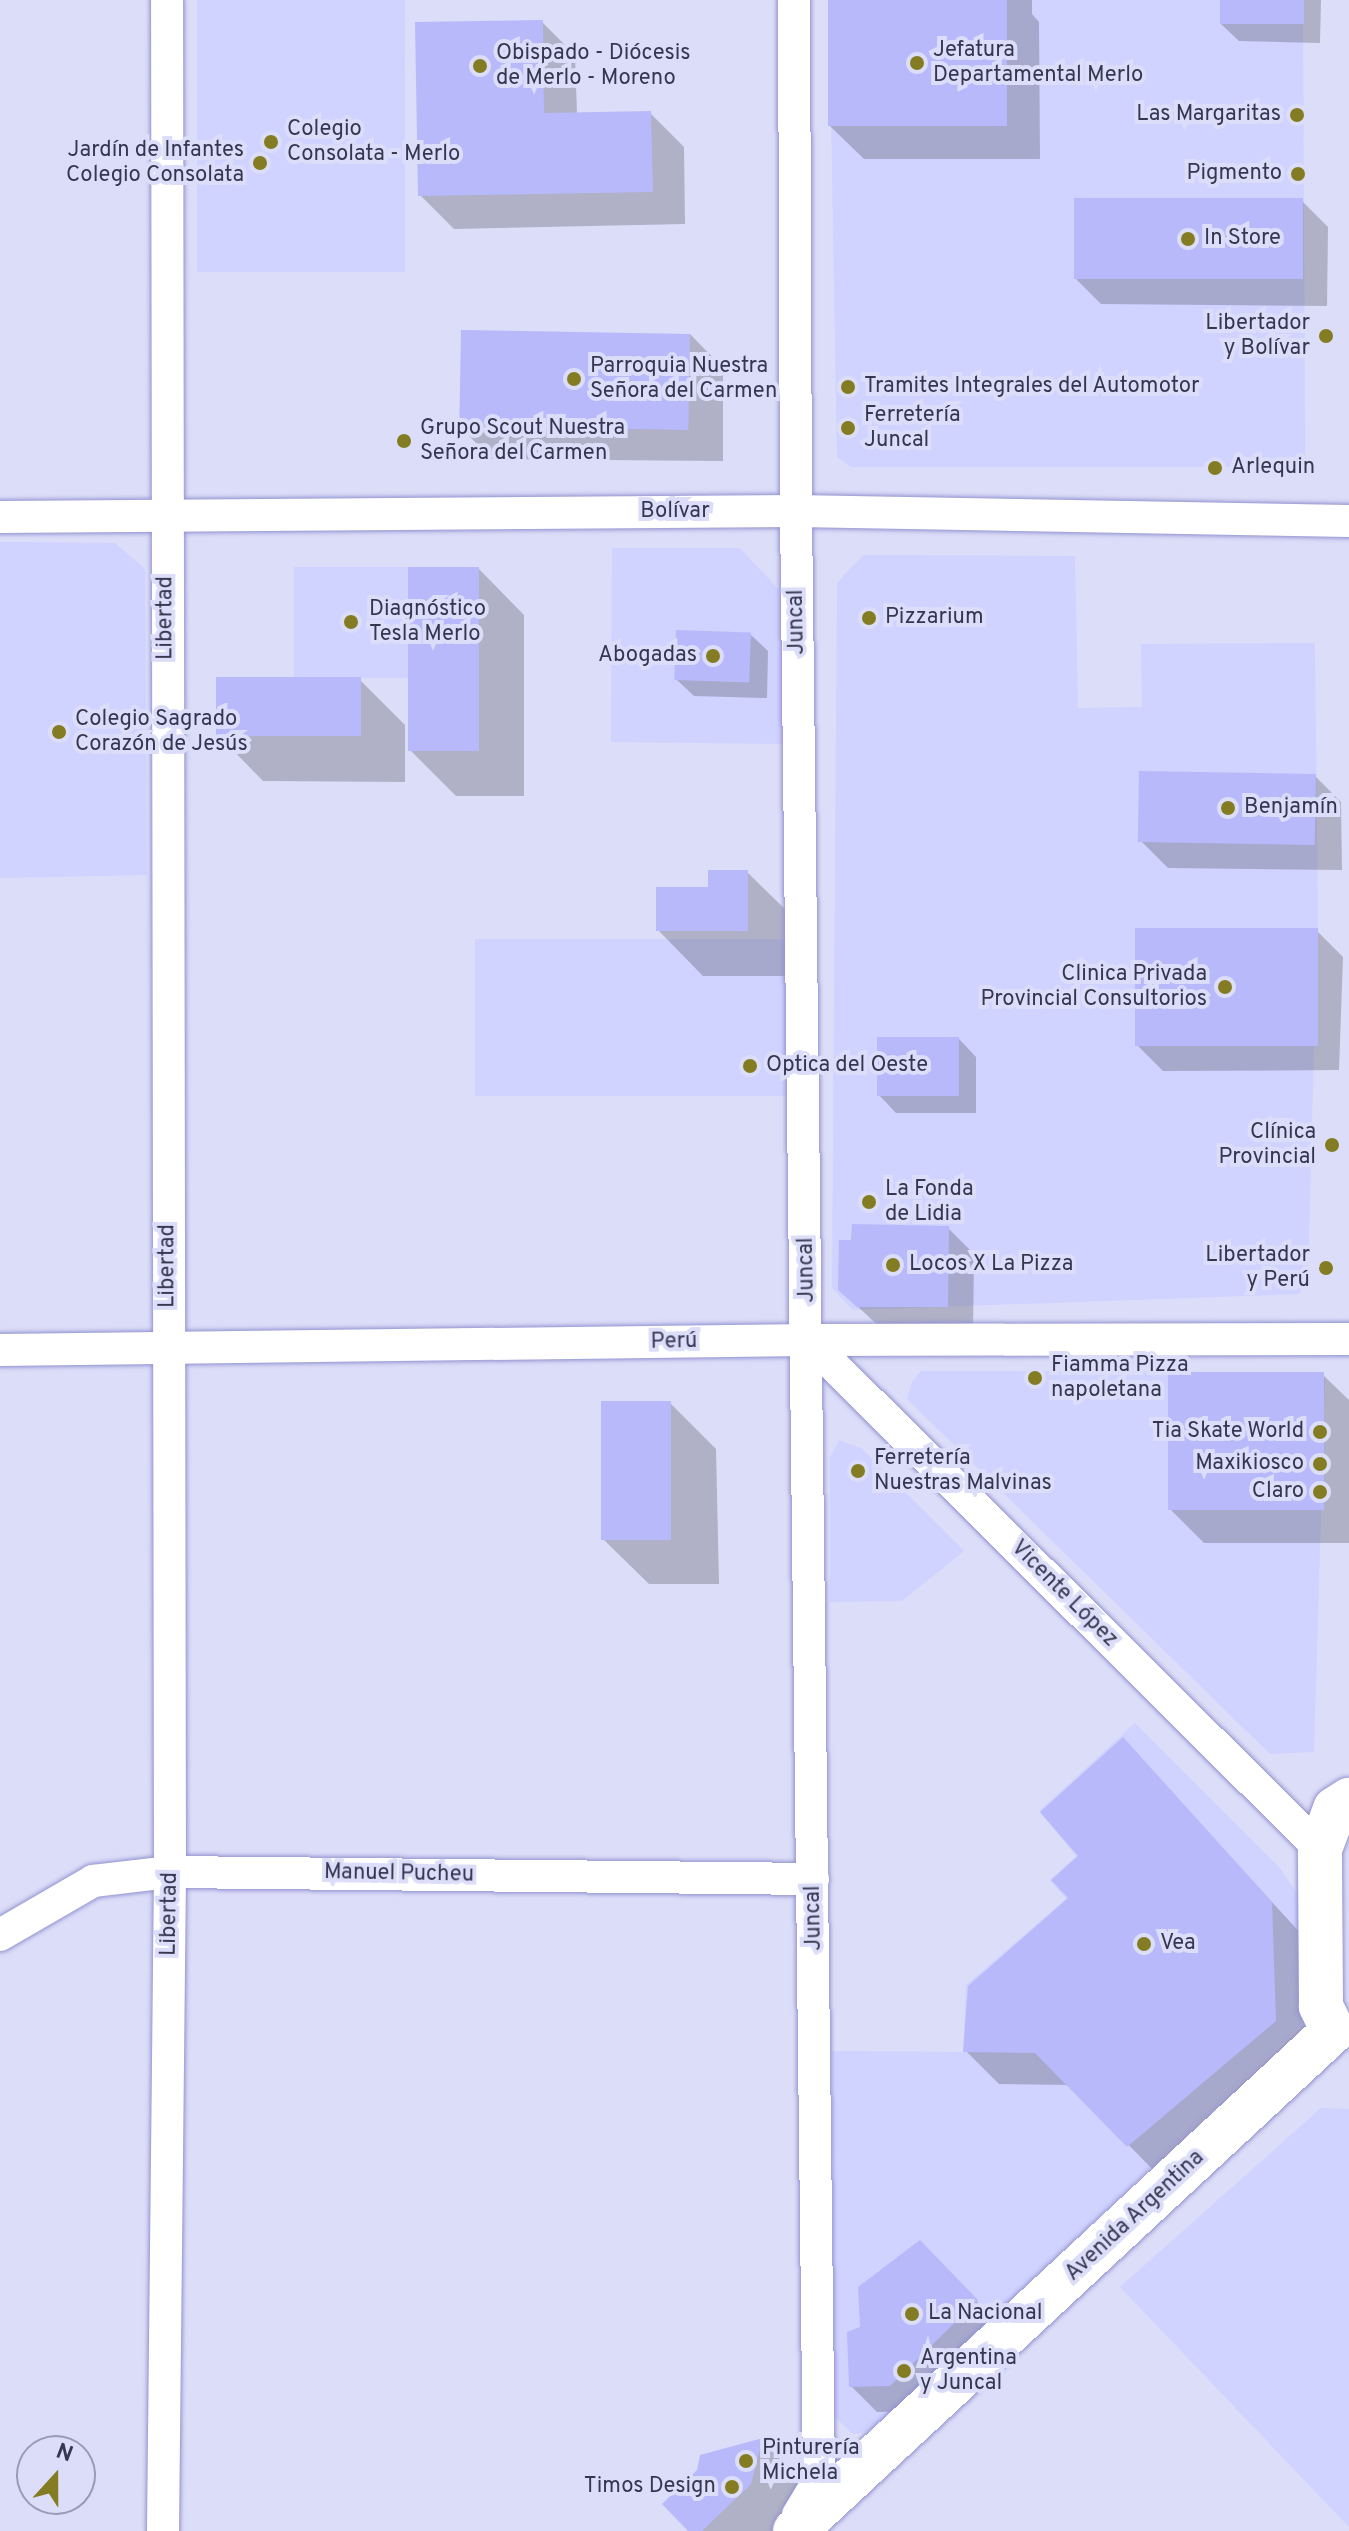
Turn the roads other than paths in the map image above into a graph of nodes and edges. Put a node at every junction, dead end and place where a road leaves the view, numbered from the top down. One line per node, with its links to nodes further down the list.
1 (167, 0): 4 (street, Libertad)
2 (794, 0): 3 (street, Juncal)
3 (796, 511): 4 (street, Bolívar); 6 (street, Bolívar); 8 (street, Juncal)
4 (166, 515): 5 (street, Bolívar); 10 (street, Libertad)
5 (0, 517)
6 (1349, 521)
7 (1349, 1339): 8 (street, Perú)
8 (808, 1340): 10 (street, Perú); 12 (street, Vicente López); 14 (street, Juncal)
9 (0, 1350): 10 (street, Perú)
10 (168, 1350): 13 (street, Libertad)
11 (1349, 1800): 12 (main road)
12 (1320, 1849): 16 (main road)
13 (170, 1872): 14 (street, Manuel Pucheu); 15 (street, Manuel Pucheu); 17 (street, Libertad)
14 (813, 1879): 18 (street, Juncal)
15 (0, 1935)
16 (1341, 2034): 18 (main road, Avenida Argentina)
17 (163, 2531)
18 (792, 2531)

